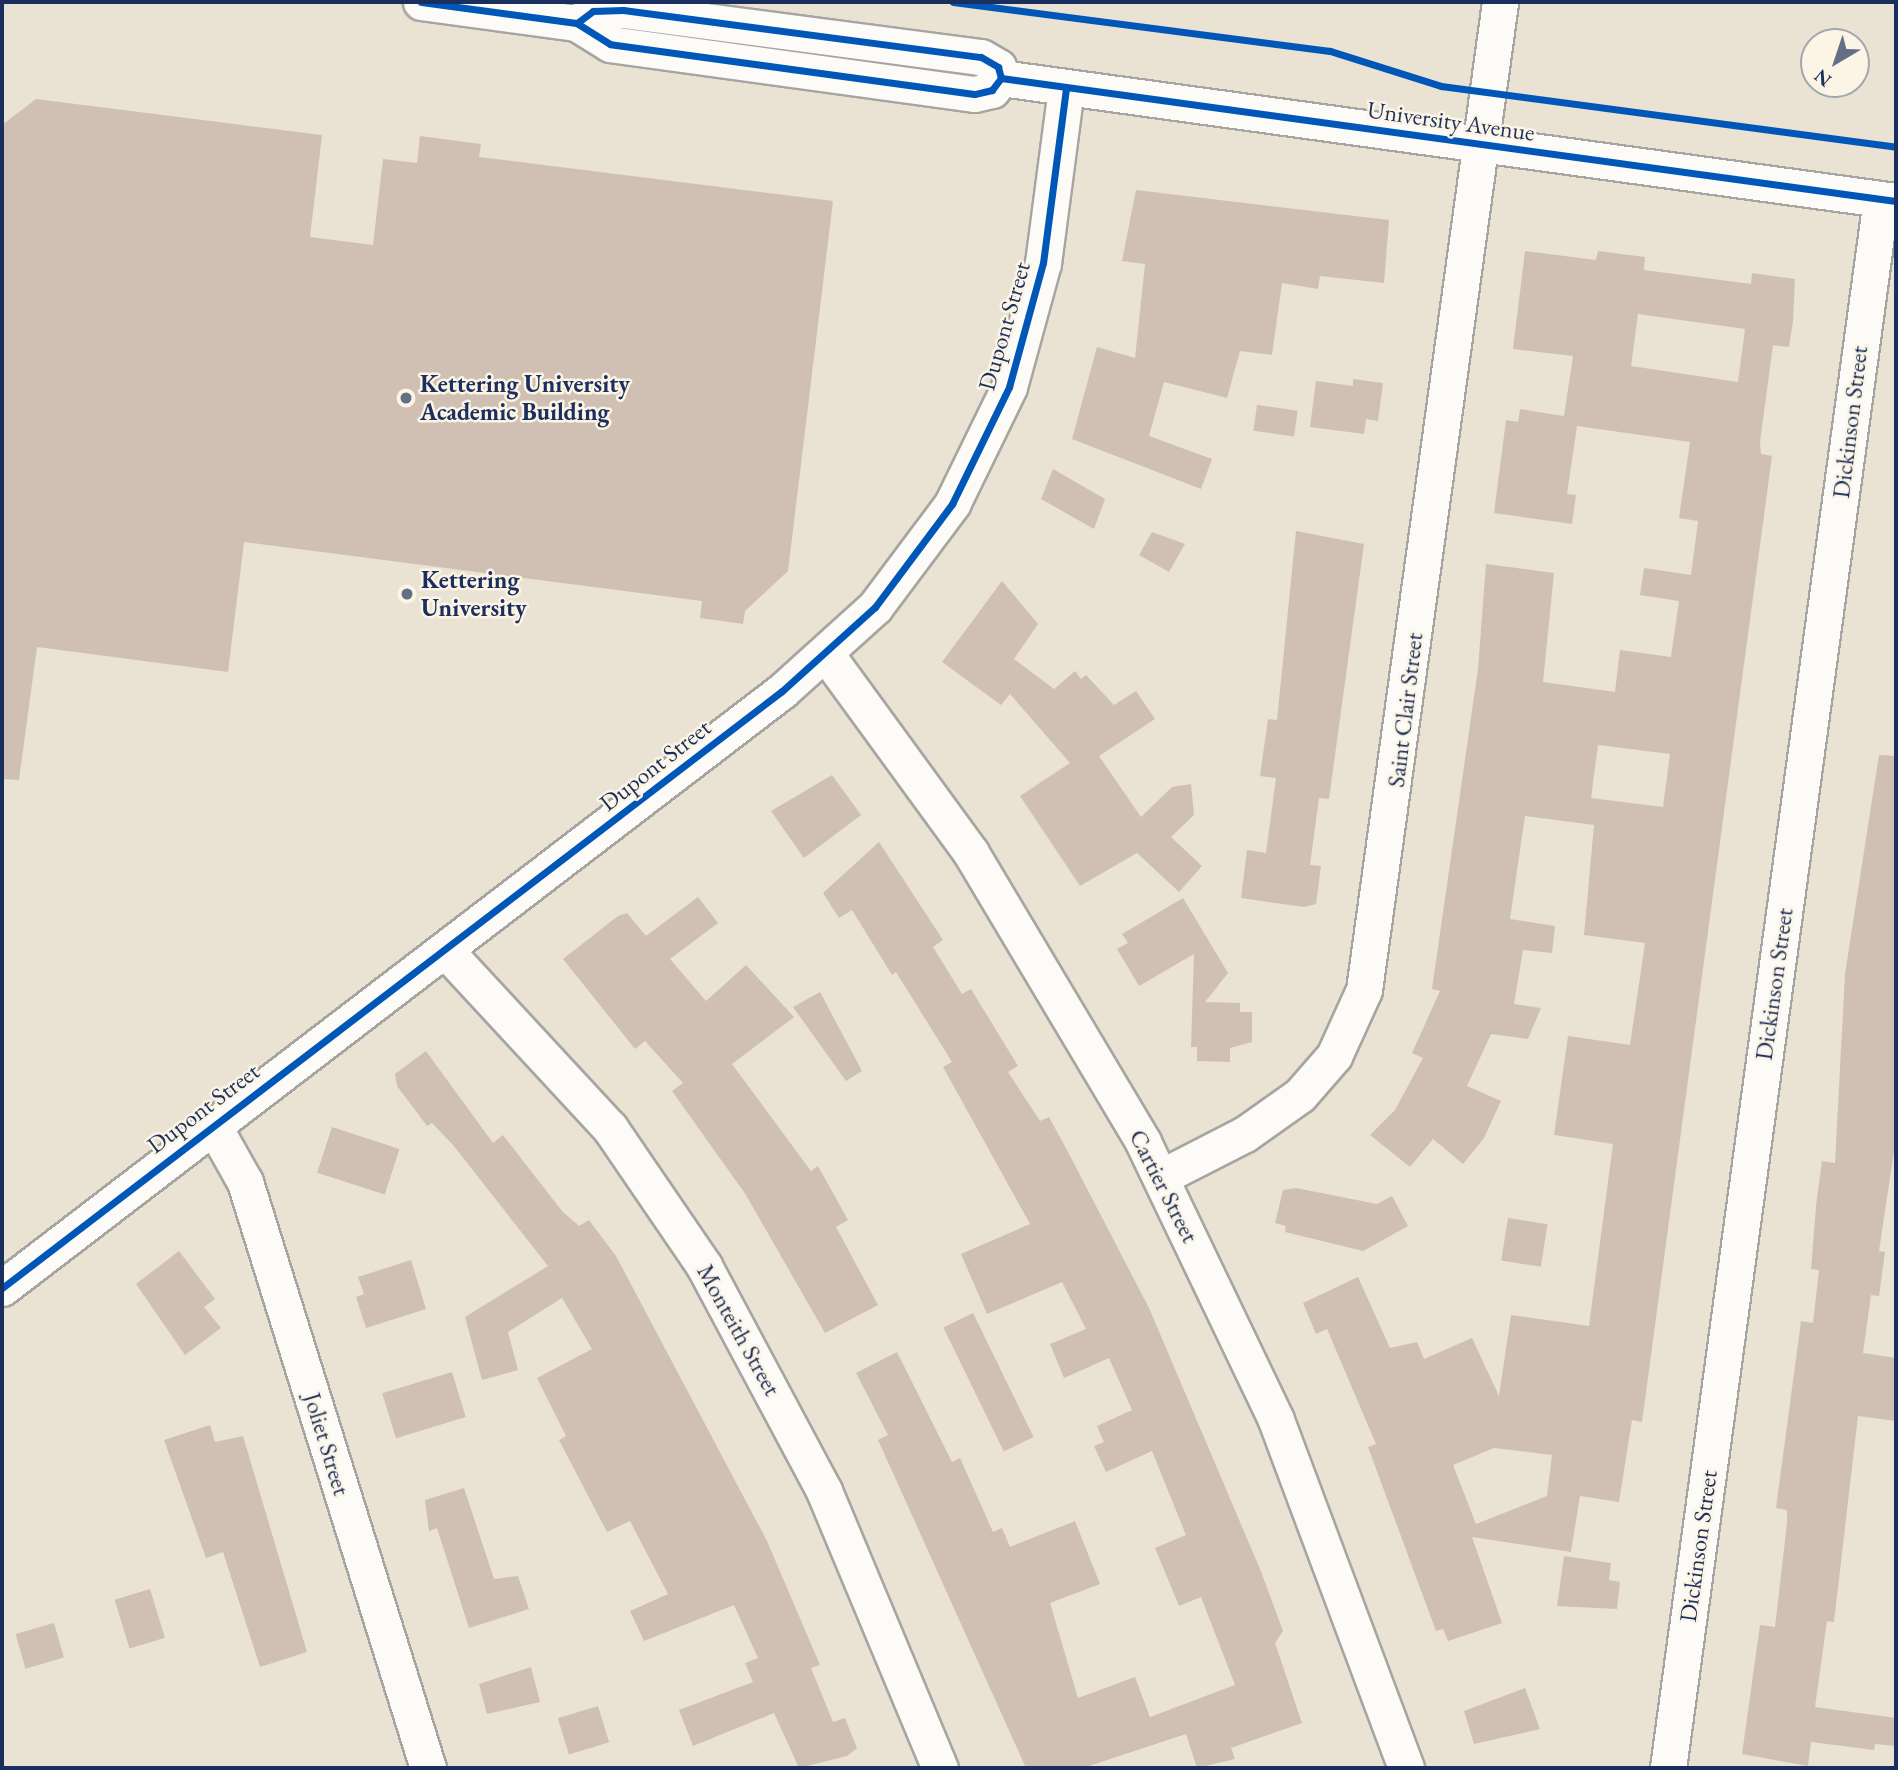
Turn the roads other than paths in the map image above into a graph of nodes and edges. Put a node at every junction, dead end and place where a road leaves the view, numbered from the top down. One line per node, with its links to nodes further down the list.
1 (421, 2): 3 (street, University Avenue)
2 (1500, 2): 4 (street, Saint Clair Street)
3 (1066, 88): 4 (street, University Avenue); 6 (street, Dupont Street)
4 (1481, 145): 5 (street, University Avenue); 9 (street, Saint Clair Street)
5 (1888, 200): 14 (street, Dickinson Street)
6 (826, 654): 7 (street, Dupont Street); 9 (street, Cartier Street)
7 (445, 950): 8 (street, Dupont Street); 12 (street, Monteith Street)
8 (214, 1125): 10 (street, Dupont Street); 11 (street, Joliet Street)
9 (1161, 1177): 13 (street, Cartier Street)
10 (2, 1288)
11 (428, 1768)
12 (940, 1768)
13 (1406, 1768)
14 (1668, 1768)

